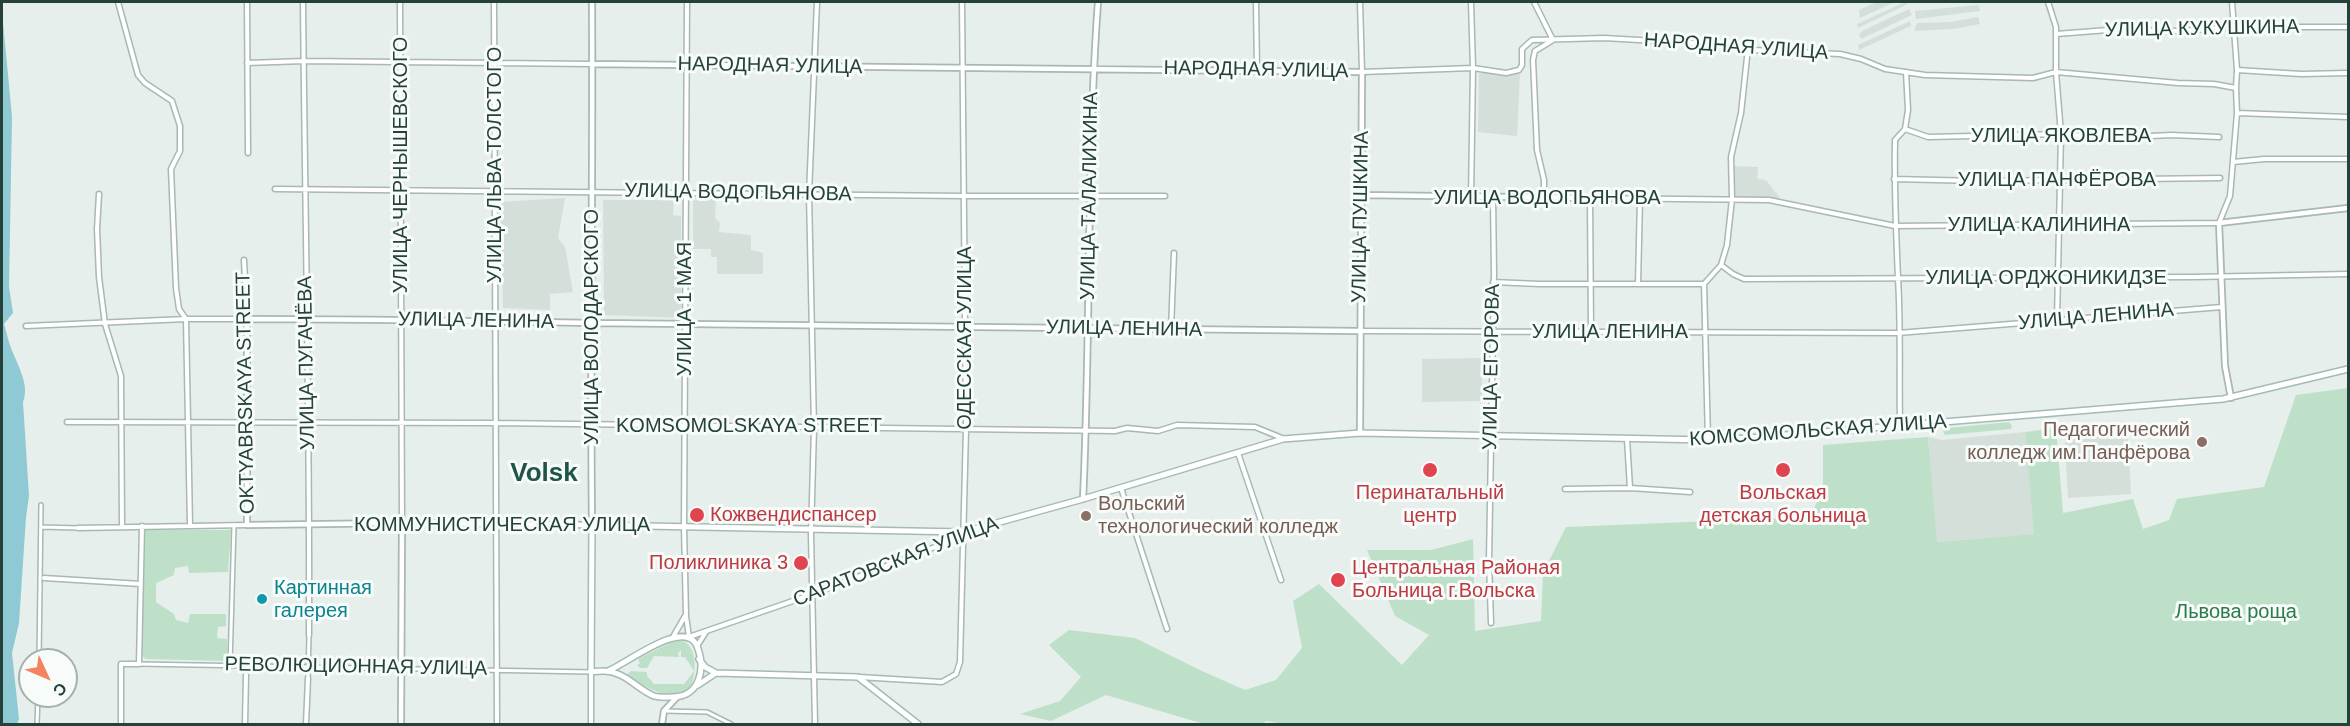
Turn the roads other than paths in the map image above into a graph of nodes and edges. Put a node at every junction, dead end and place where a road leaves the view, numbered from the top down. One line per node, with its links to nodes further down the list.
1 (118, 2): 84 (street)
2 (247, 2): 24 (street)
3 (303, 2): 22 (street, УЛИЦА ПУГАЧЁВА)
4 (400, 2): 23 (street, УЛИЦА ЧЕРНЫШЕВСКОГО)
5 (494, 2): 25 (street, УЛИЦА ЛЬВА ТОЛСТОГО)
6 (592, 2): 26 (street, УЛИЦА ВОЛОДАРСКОГО)
7 (687, 2): 27 (street, УЛИЦА 1 МАЯ)
8 (817, 2): 28 (street)
9 (962, 2): 29 (street, ОДЕССКАЯ УЛИЦА)
10 (1098, 2): 31 (street, УЛИЦА ТАЛАЛИХИНА)
11 (1256, 2): 33 (street)
12 (1360, 2): 34 (street, УЛИЦА ПУШКИНА)
13 (1471, 2): 30 (street)
14 (1534, 2): 20 (street)
15 (2048, 2): 19 (street)
16 (2232, 2): 17 (street)
17 (2234, 27): 18 (street, УЛИЦА КУКУШКИНА); 19 (street, УЛИЦА КУКУШКИНА); 32 (street)
18 (2349, 27)
19 (2056, 34): 36 (street)
20 (1553, 40): 21 (street, НАРОДНАЯ УЛИЦА); 30 (street, НАРОДНАЯ УЛИЦА); 64 (street)
21 (1748, 48): 35 (street, НАРОДНАЯ УЛИЦА); 67 (street)
22 (304, 61): 23 (street, НАРОДНАЯ УЛИЦА); 24 (street, НАРОДНАЯ УЛИЦА); 51 (street, УЛИЦА ПУГАЧЁВА)
23 (400, 62): 25 (street, НАРОДНАЯ УЛИЦА); 52 (street, УЛИЦА ЧЕРНЫШЕВСКОГО)
24 (247, 63): 44 (street)
25 (495, 63): 26 (street, НАРОДНАЯ УЛИЦА); 53 (street, УЛИЦА ЛЬВА ТОЛСТОГО)
26 (592, 64): 27 (street, НАРОДНАЯ УЛИЦА); 54 (street, УЛИЦА ВОЛОДАРСКОГО)
27 (687, 64): 28 (street, НАРОДНАЯ УЛИЦА); 55 (street, УЛИЦА 1 МАЯ)
28 (816, 66): 29 (street, НАРОДНАЯ УЛИЦА); 57 (street)
29 (963, 68): 31 (street, НАРОДНАЯ УЛИЦА); 59 (street, ОДЕССКАЯ УЛИЦА)
30 (1473, 68): 34 (street, НАРОДНАЯ УЛИЦА); 63 (street)
31 (1093, 69): 33 (street, НАРОДНАЯ УЛИЦА); 60 (street, УЛИЦА ТАЛАЛИХИНА)
32 (2237, 69): 37 (street); 38 (street)
33 (1257, 70): 34 (street, НАРОДНАЯ УЛИЦА)
34 (1362, 72): 58 (street, УЛИЦА ПУШКИНА)
35 (1906, 72): 36 (street, НАРОДНАЯ УЛИЦА); 41 (street)
36 (2056, 72): 38 (street, НАРОДНАЯ УЛИЦА); 42 (street)
37 (2349, 73)
38 (2235, 88): 39 (street)
39 (2237, 114): 40 (street); 46 (street)
40 (2349, 117)
41 (1905, 129): 42 (street, УЛИЦА ЯКОВЛЕВА); 48 (street)
42 (2061, 134): 43 (street, УЛИЦА ЯКОВЛЕВА); 49 (street)
43 (2219, 137)
44 (248, 153)
45 (2349, 159): 46 (street)
46 (2233, 162): 69 (street)
47 (2220, 178): 49 (street, УЛИЦА ПАНФЁРОВА)
48 (1894, 179): 49 (street, УЛИЦА ПАНФЁРОВА); 70 (street)
49 (2059, 180): 71 (street)
50 (275, 189): 51 (street, УЛИЦА ВОДОПЬЯНОВА)
51 (304, 189): 52 (street, УЛИЦА ВОДОПЬЯНОВА); 86 (street, УЛИЦА ПУГАЧЁВА)
52 (399, 190): 53 (street, УЛИЦА ВОДОПЬЯНОВА); 87 (street, УЛИЦА ЧЕРНЫШЕВСКОГО)
53 (495, 191): 54 (street, УЛИЦА ВОДОПЬЯНОВА); 88 (street, УЛИЦА ЛЬВА ТОЛСТОГО)
54 (592, 192): 55 (street, УЛИЦА ВОДОПЬЯНОВА); 90 (street, УЛИЦА ВОЛОДАРСКОГО)
55 (685, 193): 57 (street, УЛИЦА ВОДОПЬЯНОВА); 92 (street, УЛИЦА 1 МАЯ)
56 (99, 194): 91 (street)
57 (810, 194): 59 (street, УЛИЦА ВОДОПЬЯНОВА); 93 (street)
58 (1361, 195): 63 (street, УЛИЦА ВОДОПЬЯНОВА); 98 (street, УЛИЦА ПУШКИНА)
59 (965, 196): 60 (street, УЛИЦА ВОДОПЬЯНОВА); 95 (street, ОДЕССКАЯ УЛИЦА)
60 (1090, 196): 61 (street, УЛИЦА ВОДОПЬЯНОВА); 96 (street, УЛИЦА ТАЛАЛИХИНА)
61 (1165, 196)
62 (1493, 197): 63 (street, УЛИЦА ВОДОПЬЯНОВА); 64 (street, УЛИЦА ВОДОПЬЯНОВА); 79 (street, УЛИЦА ЕГОРОВА)
63 (1472, 198)
64 (1544, 198): 65 (street, УЛИЦА ВОДОПЬЯНОВА)
65 (1590, 198): 66 (street, УЛИЦА ВОДОПЬЯНОВА); 80 (street)
66 (1640, 198): 67 (street, УЛИЦА ВОДОПЬЯНОВА); 81 (street)
67 (1732, 199): 70 (street, УЛИЦА КАЛИНИНА); 74 (street)
68 (2349, 208): 69 (street, УЛИЦА КАЛИНИНА)
69 (2219, 223): 71 (street, УЛИЦА КАЛИНИНА); 76 (street)
70 (1895, 226): 71 (street, УЛИЦА КАЛИНИНА); 78 (street)
71 (2061, 226): 77 (street)
72 (1174, 253): 97 (street)
73 (244, 260): 85 (street, OKTYABRSKAYA STREET)
74 (1721, 265): 78 (street, УЛИЦА ОРДЖОНИКИДЗЕ); 82 (street)
75 (2349, 274): 76 (street, УЛИЦА ОРДЖОНИКИДЗЕ)
76 (2221, 276): 77 (street, УЛИЦА ОРДЖОНИКИДЗЕ); 83 (street)
77 (2060, 277): 78 (street, УЛИЦА ОРДЖОНИКИДЗЕ); 89 (street)
78 (1898, 278): 102 (street)
79 (1493, 282): 80 (street); 99 (street, УЛИЦА ЕГОРОВА)
80 (1591, 284): 81 (street); 100 (street)
81 (1638, 284): 82 (street)
82 (1704, 284): 101 (street)
83 (2222, 307): 89 (street, УЛИЦА ЛЕНИНА); 104 (street)
84 (186, 319): 85 (street, УЛИЦА ЛЕНИНА); 91 (street, УЛИЦА ЛЕНИНА); 110 (street)
85 (247, 319): 86 (street, УЛИЦА ЛЕНИНА); 107 (street, OKTYABRSKAYA STREET)
86 (308, 319): 87 (street, УЛИЦА ЛЕНИНА); 111 (street, УЛИЦА ПУГАЧЁВА)
87 (402, 319): 88 (street, УЛИЦА ЛЕНИНА); 108 (street, УЛИЦА ЧЕРНЫШЕВСКОГО)
88 (495, 320): 90 (street, УЛИЦА ЛЕНИНА); 109 (street, УЛИЦА ЛЬВА ТОЛСТОГО)
89 (2057, 320): 102 (street, УЛИЦА ЛЕНИНА)
90 (592, 323): 92 (street, УЛИЦА ЛЕНИНА); 112 (street, УЛИЦА ВОЛОДАРСКОГО)
91 (105, 324): 94 (street, УЛИЦА ЛЕНИНА); 106 (street)
92 (686, 324): 93 (street, УЛИЦА ЛЕНИНА); 114 (street, УЛИЦА 1 МАЯ)
93 (812, 325): 95 (street, УЛИЦА ЛЕНИНА); 115 (street)
94 (26, 326)
95 (965, 326): 96 (street, УЛИЦА ЛЕНИНА); 116 (street, ОДЕССКАЯ УЛИЦА)
96 (1088, 329): 97 (street, УЛИЦА ЛЕНИНА); 117 (street, УЛИЦА ТАЛАЛИХИНА)
97 (1171, 330): 98 (street, УЛИЦА ЛЕНИНА)
98 (1359, 331): 99 (street, УЛИЦА ЛЕНИНА); 118 (street, УЛИЦА ПУШКИНА)
99 (1493, 331): 100 (street, УЛИЦА ЛЕНИНА); 119 (street, УЛИЦА ЕГОРОВА)
100 (1591, 332): 101 (street, УЛИЦА ЛЕНИНА)
101 (1705, 333): 102 (street, УЛИЦА ЛЕНИНА); 122 (street)
102 (1898, 333): 113 (street)
103 (2349, 369): 104 (main road, КОМСОМОЛЬСКАЯ УЛИЦА)
104 (2230, 398): 113 (main road, КОМСОМОЛЬСКАЯ УЛИЦА)
105 (66, 422): 106 (street, KOMSOMOLSKAYA STREET)
106 (122, 423): 110 (street, KOMSOMOLSKAYA STREET); 138 (street)
107 (246, 423): 110 (street, KOMSOMOLSKAYA STREET); 111 (street, KOMSOMOLSKAYA STREET); 134 (street, OKTYABRSKAYA STREET)
108 (401, 423): 109 (street, KOMSOMOLSKAYA STREET); 111 (street, KOMSOMOLSKAYA STREET); 130 (street, УЛИЦА ЧЕРНЫШЕВСКОГО)
109 (496, 423): 112 (street, KOMSOMOLSKAYA STREET); 131 (street, УЛИЦА ЛЬВА ТОЛСТОГО)
110 (188, 424): 132 (street)
111 (308, 424): 135 (street, УЛИЦА ПУГАЧЁВА)
112 (591, 426): 114 (street, KOMSOMOLSKAYA STREET); 136 (street, УЛИЦА ВОЛОДАРСКОГО)
113 (1900, 426): 122 (main road, КОМСОМОЛЬСКАЯ УЛИЦА)
114 (684, 427): 115 (street, KOMSOMOLSKAYA STREET); 140 (street, УЛИЦА 1 МАЯ)
115 (814, 428): 116 (street, KOMSOMOLSKAYA STREET); 142 (street)
116 (966, 429): 117 (street, KOMSOMOLSKAYA STREET); 143 (street, ОДЕССКАЯ УЛИЦА)
117 (1086, 430): 120 (street, KOMSOMOLSKAYA STREET); 128 (street, УЛИЦА ТАЛАЛИХИНА)
118 (1360, 433): 119 (main road, КОМСОМОЛЬСКАЯ УЛИЦА); 120 (main road, КОМСОМОЛЬСКАЯ УЛИЦА)
119 (1491, 436): 121 (main road, КОМСОМОЛЬСКАЯ УЛИЦА); 149 (street, УЛИЦА ЕГОРОВА)
120 (1283, 439): 123 (main road, САРАТОВСКАЯ УЛИЦА)
121 (1627, 439): 122 (main road, КОМСОМОЛЬСКАЯ УЛИЦА); 125 (street)
122 (1708, 440)
123 (1238, 453): 124 (main road, САРАТОВСКАЯ УЛИЦА); 145 (street)
124 (1121, 488): 128 (main road, САРАТОВСКАЯ УЛИЦА); 150 (street)
125 (1630, 488): 126 (street); 127 (street)
126 (1565, 489)
127 (1690, 492)
128 (1083, 499): 143 (main road, САРАТОВСКАЯ УЛИЦА)
129 (41, 506): 137 (street)
130 (402, 523): 131 (street, КОММУНИСТИЧЕСКАЯ УЛИЦА); 135 (street, КОММУНИСТИЧЕСКАЯ УЛИЦА); 163 (street, УЛИЦА ЧЕРНЫШЕВСКОГО)
131 (497, 524): 136 (street, КОММУНИСТИЧЕСКАЯ УЛИЦА); 164 (street, УЛИЦА ЛЬВА ТОЛСТОГО)
132 (189, 525): 133 (street, КОММУНИСТИЧЕСКАЯ УЛИЦА); 139 (street, КОММУНИСТИЧЕСКАЯ УЛИЦА)
133 (234, 525): 134 (street, КОММУНИСТИЧЕСКАЯ УЛИЦА); 160 (street)
134 (247, 525): 135 (street, КОММУНИСТИЧЕСКАЯ УЛИЦА)
135 (310, 525): 152 (street, УЛИЦА ПУГАЧЁВА)
136 (592, 525): 140 (main road, КОММУНИСТИЧЕСКАЯ УЛИЦА); 166 (main road, УЛИЦА ВОЛОДАРСКОГО)
137 (41, 526): 141 (street, КОММУНИСТИЧЕСКАЯ УЛИЦА); 156 (street)
138 (122, 526): 139 (street, КОММУНИСТИЧЕСКАЯ УЛИЦА); 141 (street, КОММУНИСТИЧЕСКАЯ УЛИЦА)
139 (142, 526): 146 (street)
140 (684, 526): 142 (main road, КОММУНИСТИЧЕСКАЯ УЛИЦА); 148 (street, УЛИЦА 1 МАЯ)
141 (78, 528)
142 (811, 528): 143 (main road, КОММУНИСТИЧЕСКАЯ УЛИЦА); 147 (street)
143 (964, 532): 147 (street, САРАТОВСКАЯ УЛИЦА); 171 (street, ОДЕССКАЯ УЛИЦА)
144 (44, 578): 146 (street)
145 (1281, 580)
146 (141, 584): 159 (street)
147 (813, 594): 151 (street, САРАТОВСКАЯ УЛИЦА); 170 (street)
148 (686, 616): 153 (street); 154 (street, УЛИЦА 1 МАЯ)
149 (1491, 623)
150 (1167, 629)
151 (706, 632): 154 (street, САРАТОВСКАЯ УЛИЦА); 155 (street)
152 (309, 635): 162 (street, УЛИЦА ПУГАЧЁВА)
153 (673, 637): 154 (main road); 158 (main road)
154 (689, 637): 155 (main road)
155 (697, 646): 157 (main road)
156 (39, 648)
157 (699, 659): 167 (main road); 173 (main road)
158 (625, 663): 165 (main road); 169 (main road)
159 (139, 664): 160 (street, РЕВОЛЮЦИОННАЯ УЛИЦА); 178 (street, РЕВОЛЮЦИОННАЯ УЛИЦА)
160 (230, 665): 161 (street, РЕВОЛЮЦИОННАЯ УЛИЦА)
161 (246, 667): 162 (street, РЕВОЛЮЦИОННАЯ УЛИЦА); 168 (street)
162 (309, 668): 163 (street, РЕВОЛЮЦИОННАЯ УЛИЦА); 172 (street, УЛИЦА ПУГАЧЁВА)
163 (401, 669): 164 (street, РЕВОЛЮЦИОННАЯ УЛИЦА); 181 (street, УЛИЦА ЧЕРНЫШЕВСКОГО)
164 (496, 670): 166 (street, РЕВОЛЮЦИОННАЯ УЛИЦА); 182 (street, УЛИЦА ЛЬВА ТОЛСТОГО)
165 (608, 671): 166 (main road); 169 (main road)
166 (591, 672): 183 (street, УЛИЦА ВОЛОДАРСКОГО)
167 (716, 673): 170 (main road); 173 (main road)
168 (246, 675): 179 (street)
169 (624, 676): 174 (main road)
170 (815, 677): 171 (main road); 186 (street)
171 (858, 677): 187 (main road)
172 (308, 678): 180 (street, УЛИЦА ПУГАЧЁВА)
173 (697, 686): 174 (main road)
174 (677, 697): 176 (street)
175 (38, 708): 177 (street)
176 (664, 711): 184 (street); 185 (street)
177 (37, 724)
178 (121, 724)
179 (245, 724)
180 (306, 724)
181 (401, 724)
182 (497, 724)
183 (591, 724)
184 (662, 724)
185 (731, 724)
186 (815, 724)
187 (918, 724)

